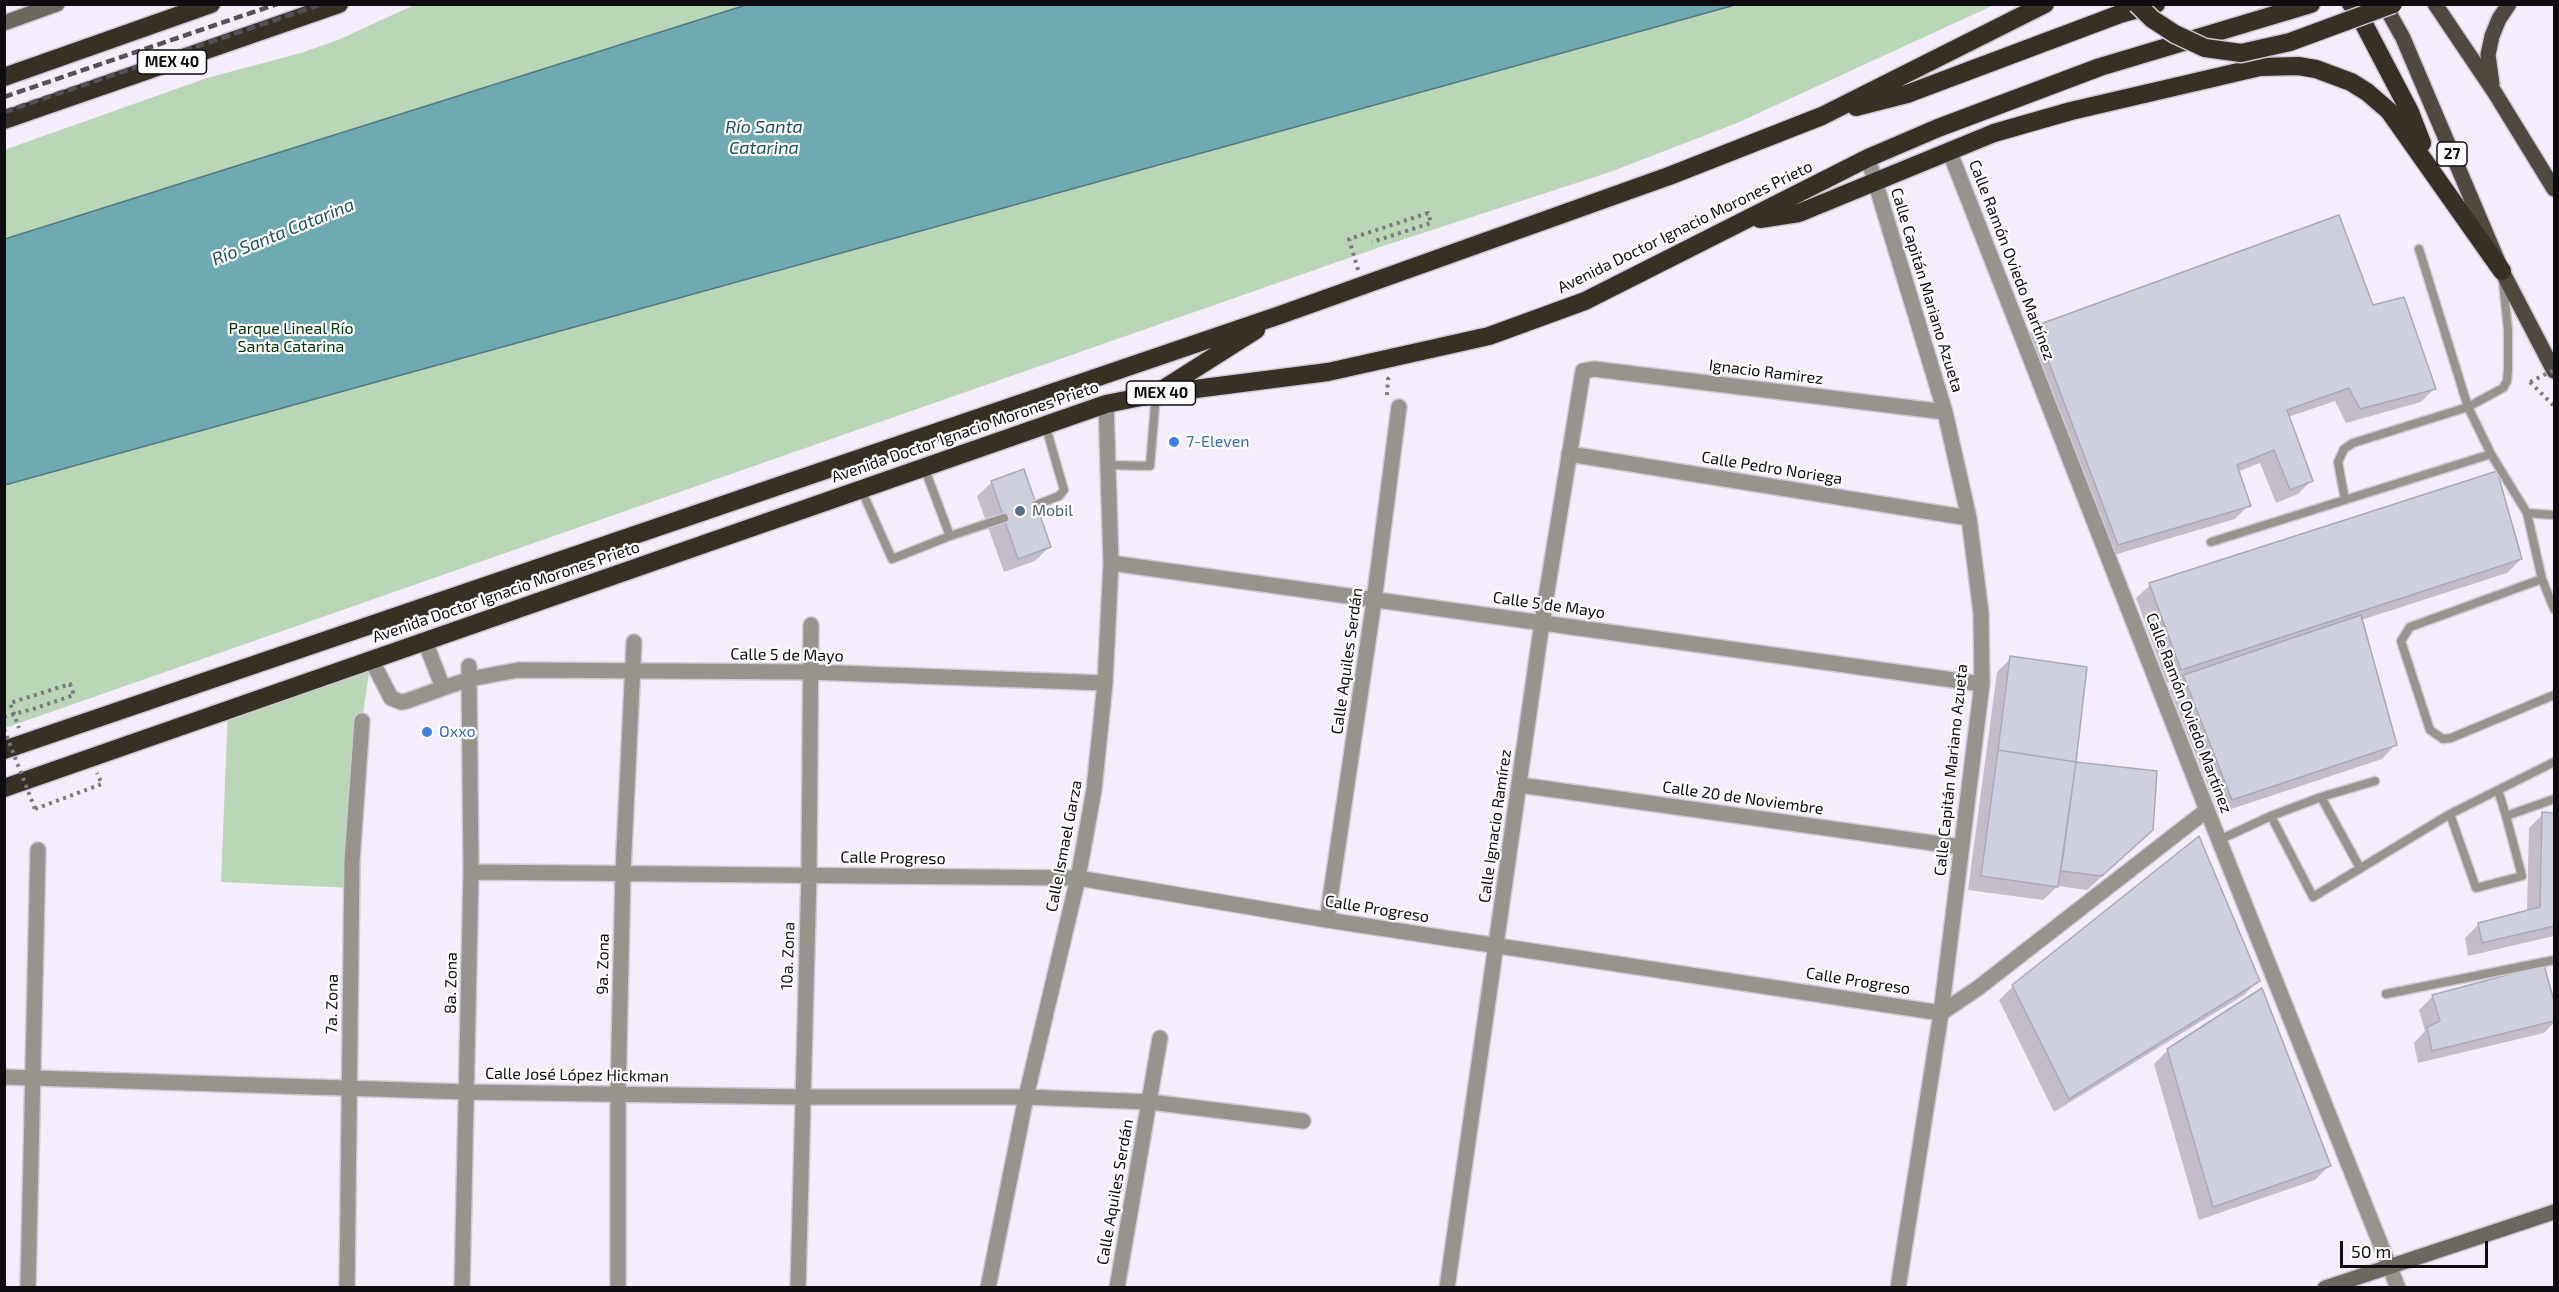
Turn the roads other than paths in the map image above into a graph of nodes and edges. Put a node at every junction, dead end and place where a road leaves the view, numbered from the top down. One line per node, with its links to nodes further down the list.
1 (57, 4): 13 (street)
2 (211, 4): 14 (highway, MEX 40)
3 (339, 4): 19 (highway, MEX 40)
4 (2045, 4): 18 (highway, Avenida Doctor Ignacio Morones Prieto / MEX 40)
5 (2137, 4): 9 (highway, bridge)
6 (2156, 4): 18 (highway)
7 (2311, 4): 21 (highway, Avenida Doctor Ignacio Morones Prieto / MEX 40)
8 (2384, 4): 27 (main road, 27)
9 (2393, 4)
10 (2510, 4): 17 (main road)
11 (2353, 7): 22 (highway)
12 (2439, 11): 17 (main road)
13 (4, 23)
14 (44, 63): 15 (highway, MEX 40); 16 (highway)
15 (4, 77)
16 (4, 83)
17 (2495, 93): 24 (main road)
18 (1822, 116): 28 (highway, Avenida Doctor Ignacio Morones Prieto / MEX 40)
19 (4, 120)
20 (1949, 150): 22 (highway); 23 (highway); 75 (street, Calle Ramón Oviedo Martínez)
21 (1868, 158): 23 (street, Calle Capitán Mariano Azueta); 25 (highway, Avenida Doctor Ignacio Morones Prieto / MEX 40)
22 (2432, 170): 27 (highway)
23 (1875, 180): 25 (highway); 35 (street, Calle Capitán Mariano Azueta)
24 (2554, 189)
25 (1743, 221): 31 (highway, Avenida Doctor Ignacio Morones Prieto / MEX 40)
26 (2419, 249): 34 (lane)
27 (2502, 271): 29 (main road, 27); 34 (lane)
28 (1280, 315): 31 (highway); 67 (highway, Avenida Doctor Ignacio Morones Prieto / MEX 40)
29 (2554, 370)
30 (1583, 371): 35 (street, Ignacio Ramirez); 37 (street, Calle Ignacio Ramírez)
31 (1156, 394): 32 (highway, Avenida Doctor Ignacio Morones Prieto / MEX 40); 39 (lane)
32 (1106, 404): 36 (highway, Avenida Doctor Ignacio Morones Prieto / MEX 40); 39 (street, Calle Ismael Garza)
33 (1399, 407): 52 (street, Calle Aquiles Serdán)
34 (2468, 407): 38 (lane); 42 (lane)
35 (1945, 412): 47 (street, Calle Capitán Mariano Azueta)
36 (1045, 424): 40 (highway, Avenida Doctor Ignacio Morones Prieto / MEX 40); 43 (lane)
37 (1569, 454): 47 (street, Calle Pedro Noriega); 54 (street, Calle Ignacio Ramírez)
38 (2491, 454): 42 (lane); 44 (lane)
39 (1108, 465): 50 (street, Calle Ismael Garza)
40 (924, 466): 41 (highway, Avenida Doctor Ignacio Morones Prieto / MEX 40); 48 (lane)
41 (861, 488): 48 (lane); 56 (highway, Avenida Doctor Ignacio Morones Prieto / MEX 40)
42 (2345, 500): 49 (lane)
43 (1036, 506)
44 (2527, 513): 45 (lane); 51 (lane)
45 (2554, 515)
46 (1004, 518): 48 (lane)
47 (1969, 518): 63 (street, Calle Capitán Mariano Azueta)
48 (950, 536)
49 (2211, 542)
50 (1111, 563): 52 (street, Calle 5 de Mayo); 62 (street, Calle Ismael Garza)
51 (2542, 579): 53 (lane); 65 (lane)
52 (1374, 601): 54 (street, Calle 5 de Mayo); 87 (street, Calle Aquiles Serdán)
53 (2554, 609)
54 (1542, 622): 63 (street, Calle 5 de Mayo); 70 (street, Calle Ignacio Ramírez)
55 (811, 625): 61 (street, 10a. Zona)
56 (425, 641): 58 (highway, Avenida Doctor Ignacio Morones Prieto / MEX 40); 64 (street)
57 (634, 642): 59 (street, 9a. Zona)
58 (371, 659): 64 (street, Calle 5 de Mayo); 71 (highway, Avenida Doctor Ignacio Morones Prieto / MEX 40)
59 (632, 671): 60 (street, Calle 5 de Mayo); 61 (street, Calle 5 de Mayo); 84 (street, 9a. Zona)
60 (470, 672): 64 (street, Calle 5 de Mayo); 83 (street, 8a. Zona)
61 (810, 672): 62 (street, Calle 5 de Mayo); 85 (street, 10a. Zona)
62 (1105, 682): 86 (street, Calle Ismael Garza)
63 (1982, 684): 80 (street, Calle Capitán Mariano Azueta)
64 (443, 688)
65 (2554, 695)
66 (362, 721): 95 (street, 7a. Zona)
67 (4, 750)
68 (2554, 762): 72 (lane)
69 (2375, 781): 73 (lane)
70 (1520, 785): 80 (street, Calle 20 de Noviembre); 88 (street, Calle Ignacio Ramírez)
71 (4, 788)
72 (2498, 790): 76 (lane); 78 (lane)
73 (2321, 797): 77 (lane); 82 (lane)
74 (2554, 799): 78 (lane)
75 (2207, 810): 79 (street, Calle Ramón Oviedo Martínez); 91 (street)
76 (2450, 814): 78 (lane); 82 (lane)
77 (2271, 816): 79 (lane); 82 (lane)
78 (2506, 816)
79 (2219, 840): 103 (street, Calle Ramón Oviedo Martínez)
80 (1961, 847): 91 (street, Calle Capitán Mariano Azueta)
81 (38, 850): 94 (street)
82 (2360, 868)
83 (471, 872): 84 (street, Calle Progreso); 96 (street, 8a. Zona)
84 (623, 872): 85 (street, Calle Progreso); 97 (street, 9a. Zona)
85 (809, 875): 86 (street, Calle Progreso); 98 (street, 10a. Zona)
86 (1078, 878): 87 (street, Calle Progreso); 99 (street, Calle Ismael Garza)
87 (1327, 920): 88 (street, Calle Progreso)
88 (1496, 945): 91 (street, Calle Progreso); 111 (street, Calle Ignacio Ramírez)
89 (2554, 960): 90 (lane)
90 (2386, 994)
91 (1941, 1012): 112 (street, Calle Capitán Mariano Azueta)
92 (1160, 1038): 100 (street, Calle Aquiles Serdán)
93 (4, 1077): 94 (street, Calle José López Hickman)
94 (34, 1077): 95 (street, Calle José López Hickman); 105 (street)
95 (349, 1088): 96 (street, Calle José López Hickman); 106 (street, 7a. Zona)
96 (467, 1092): 97 (street, Calle José López Hickman); 107 (street, 8a. Zona)
97 (618, 1094): 98 (street, Calle José López Hickman); 104 (street, 9a. Zona)
98 (803, 1097): 99 (street, Calle José López Hickman); 108 (street, 10a. Zona)
99 (1026, 1097): 100 (street, Calle José López Hickman); 109 (street, Calle Ismael Garza)
100 (1150, 1102): 101 (street, Calle José López Hickman); 110 (street, Calle Aquiles Serdán)
101 (1303, 1121)
102 (2554, 1212): 103 (street)
103 (2391, 1267): 113 (street); 114 (street, Calle Ramón Oviedo Martínez)
104 (618, 1286)
105 (28, 1287)
106 (347, 1287)
107 (462, 1287)
108 (798, 1287)
109 (988, 1287)
110 (1117, 1287)
111 (1447, 1287)
112 (1898, 1287)
113 (2325, 1287)
114 (2398, 1287)

